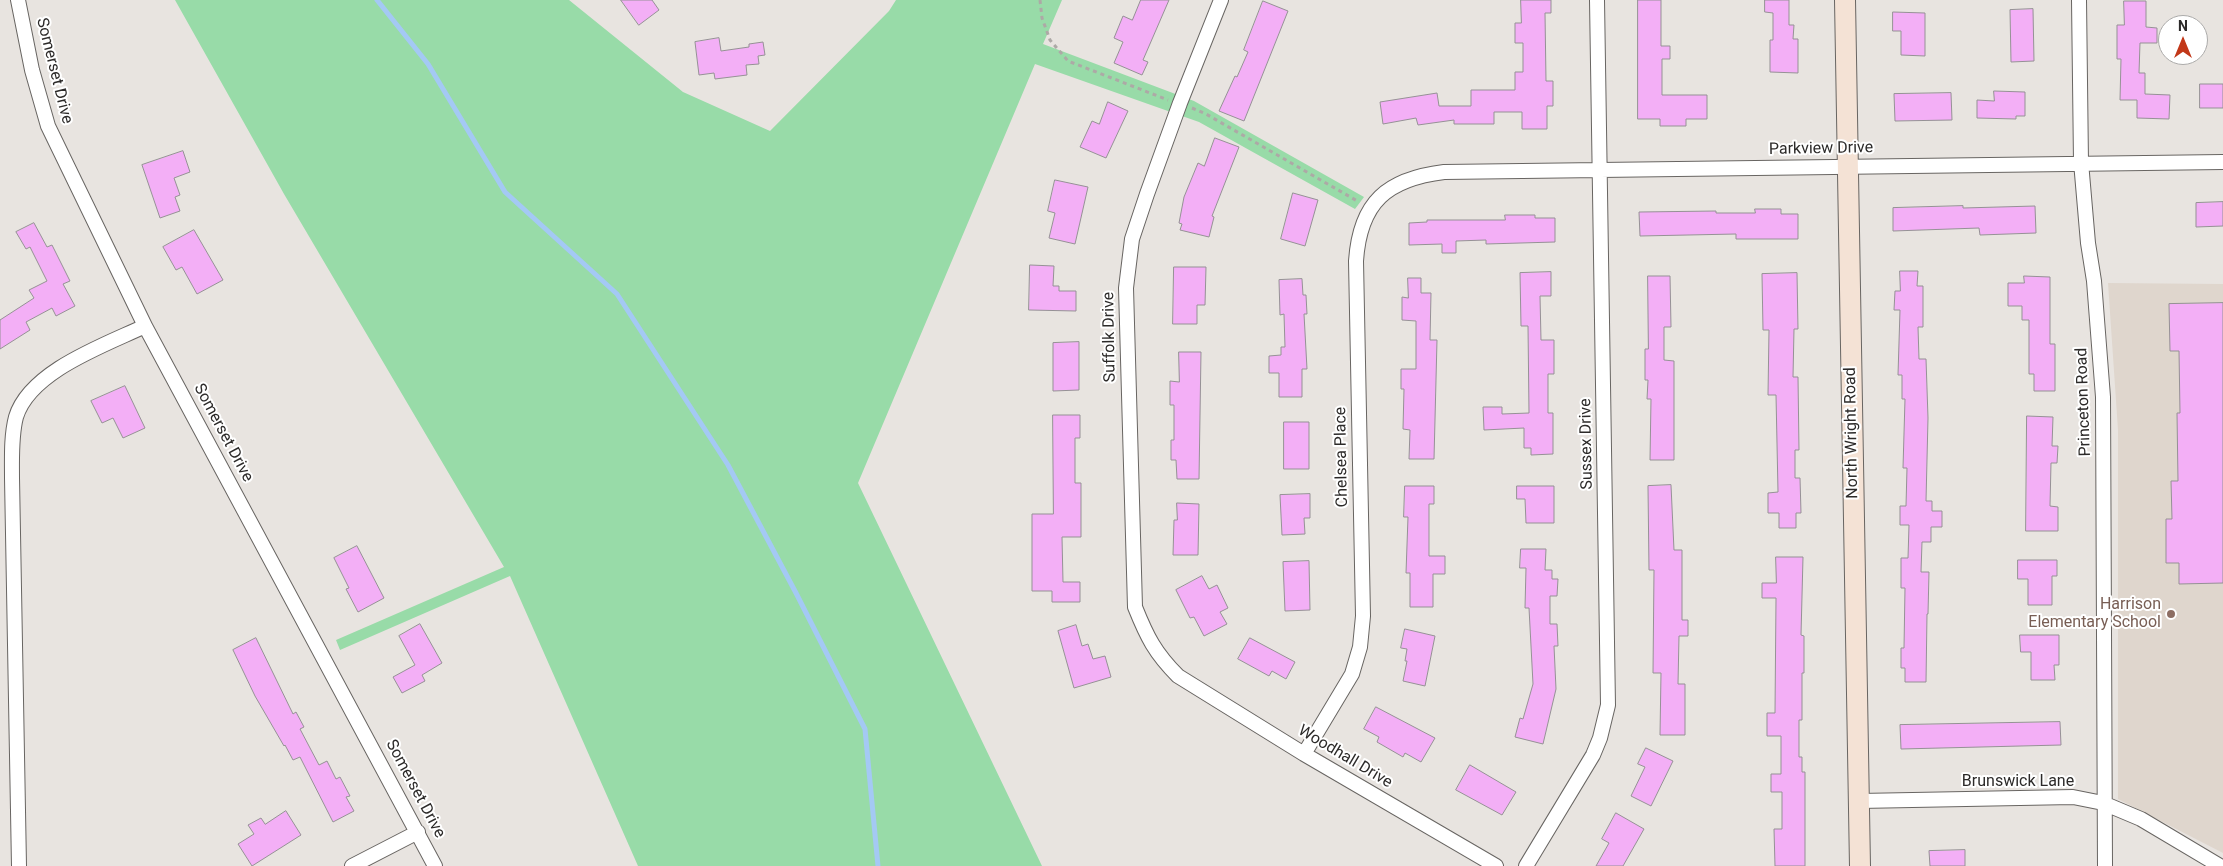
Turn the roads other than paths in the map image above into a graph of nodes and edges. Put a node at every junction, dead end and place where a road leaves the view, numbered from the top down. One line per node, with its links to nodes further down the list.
1 (18, 0): 11 (street, Somerset Drive)
2 (1221, 0): 12 (street, Suffolk Drive)
3 (1597, 0): 9 (street, Sussex Drive)
4 (1845, 0): 8 (main road, North Wright Road)
5 (2078, 0): 6 (street, Princeton Road)
6 (2081, 162): 7 (street, Parkview Drive); 8 (street, Parkview Drive); 15 (street, Princeton Road)
7 (2223, 162)
8 (1848, 166): 9 (street, Parkview Drive); 14 (main road, North Wright Road)
9 (1600, 170): 10 (street, Parkview Drive); 21 (street, Sussex Drive)
10 (1419, 175): 13 (street, Chelsea Place)
11 (145, 326): 16 (street, Somerset Drive); 17 (street)
12 (1178, 676): 13 (street, Woodhall Drive)
13 (1304, 754): 20 (street, Woodhall Drive)
14 (1859, 802): 15 (street, Brunswick Lane); 22 (main road, North Wright Road)
15 (2103, 803): 23 (street, Princeton Road); 24 (street, Brunswick Lane)
16 (418, 832): 18 (street); 19 (street, Somerset Drive)
17 (19, 866)
18 (352, 866)
19 (435, 866)
20 (1496, 866)
21 (1526, 866)
22 (1860, 866)
23 (2105, 866)
24 (2220, 866)

